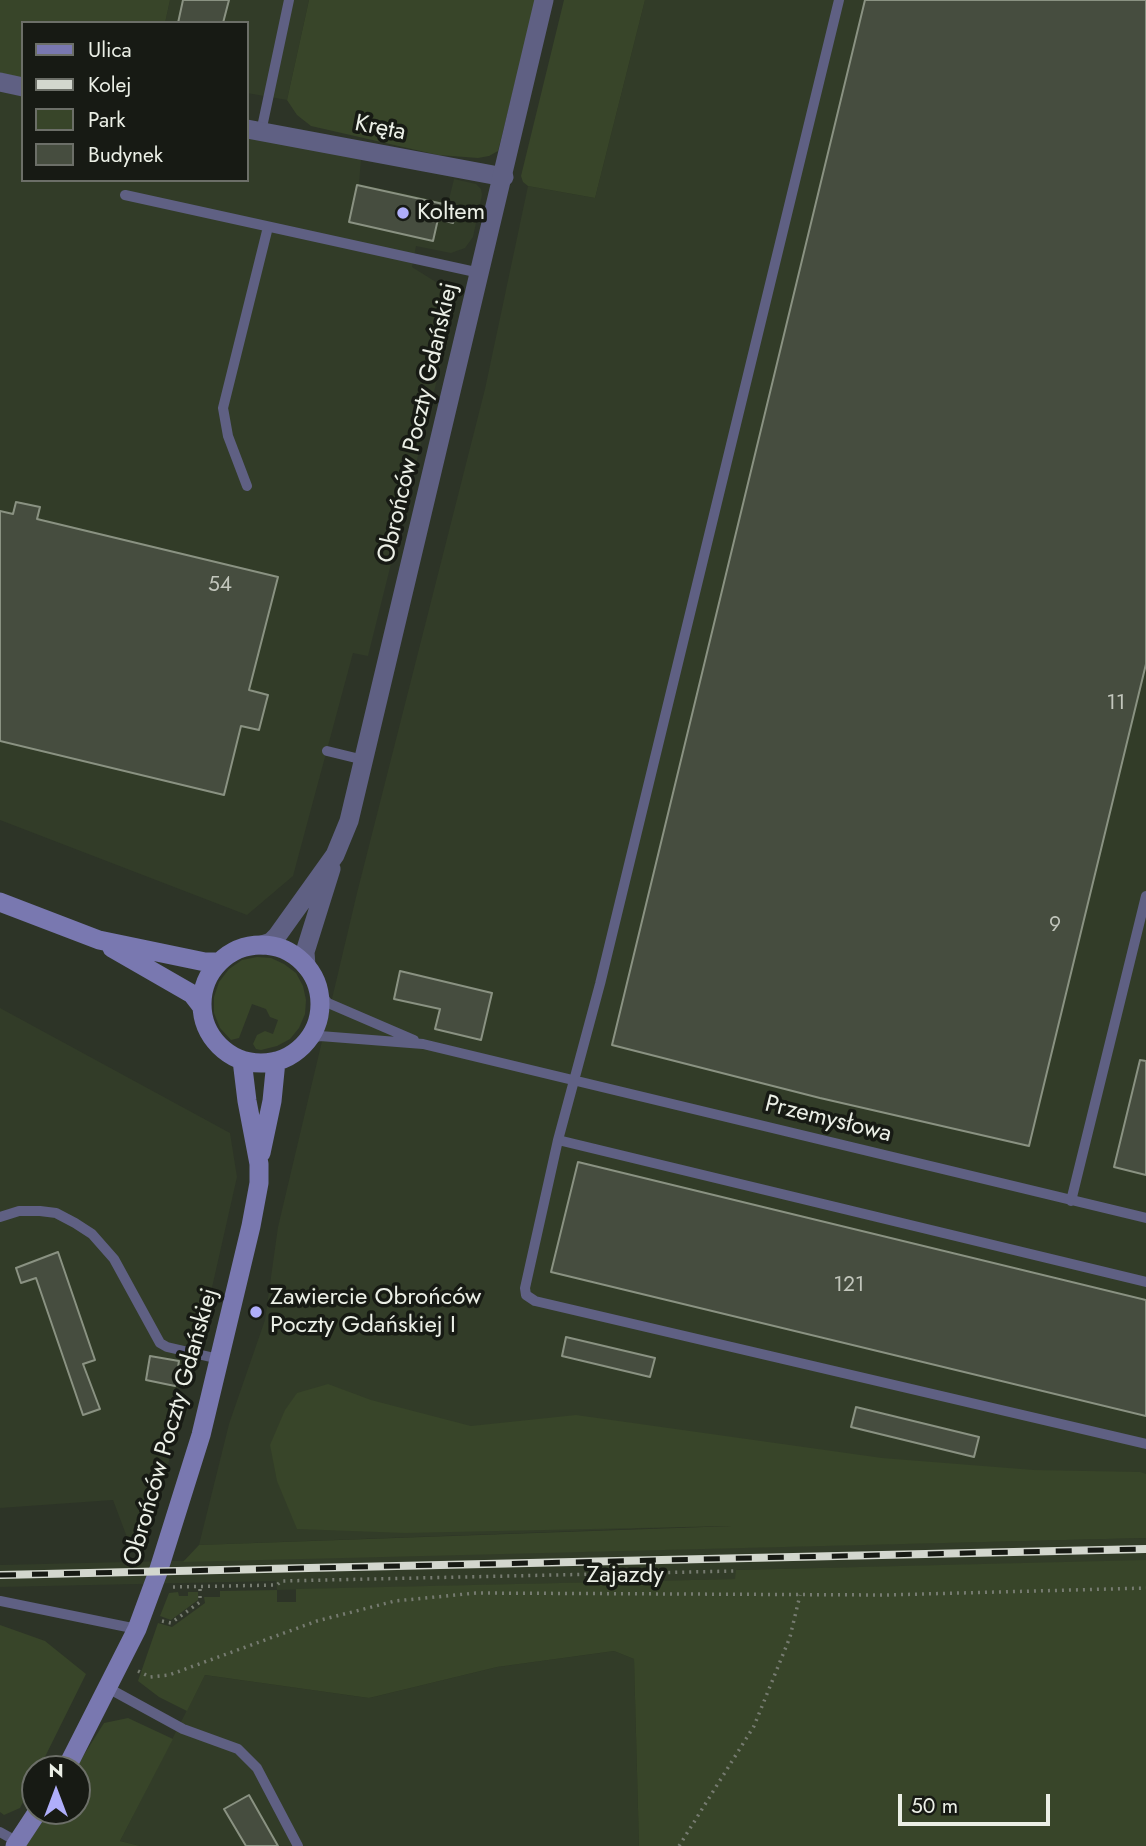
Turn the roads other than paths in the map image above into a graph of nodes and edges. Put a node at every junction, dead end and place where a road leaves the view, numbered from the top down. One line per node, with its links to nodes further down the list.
1 (289, 0): 6 (lane)
2 (544, 0): 7 (street, Obrońców Poczty Gdańskiej)
3 (839, 0): 27 (lane)
4 (0, 82): 5 (street)
5 (21, 87)
6 (254, 130): 7 (street, Kręta)
7 (503, 177): 10 (street, Obrońców Poczty Gdańskiej)
8 (125, 195): 9 (lane)
9 (268, 227): 10 (lane); 11 (lane)
10 (480, 273): 13 (street, Obrońców Poczty Gdańskiej)
11 (247, 486)
12 (327, 751): 13 (lane)
13 (364, 760): 14 (street, Obrońców Poczty Gdańskiej)
14 (335, 855): 18 (street, Obrońców Poczty Gdańskiej); 20 (street, Obrońców Poczty Gdańskiej)
15 (1146, 896): 30 (lane)
16 (0, 902): 17 (main road)
17 (99, 940): 19 (main road); 22 (main road)
18 (261, 944): 19 (main road); 20 (main road)
19 (219, 961): 22 (main road)
20 (306, 966): 21 (main road)
21 (319, 993): 23 (main road); 24 (lane)
22 (202, 1007): 25 (main road)
23 (307, 1040): 24 (lane); 26 (main road)
24 (423, 1044): 27 (lane, Przemysłowa)
25 (242, 1060): 26 (main road); 29 (main road, Obrońców Poczty Gdańskiej)
26 (276, 1061): 29 (main road, Obrońców Poczty Gdańskiej)
27 (575, 1079): 28 (lane); 30 (lane, Przemysłowa)
28 (558, 1140): 33 (lane); 35 (lane)
29 (259, 1164): 34 (main road, Obrońców Poczty Gdańskiej)
30 (1071, 1201): 32 (lane, Przemysłowa)
31 (0, 1217): 34 (lane)
32 (1146, 1219)
33 (1146, 1282)
34 (219, 1359): 37 (main road, Obrońców Poczty Gdańskiej)
35 (1146, 1444)
36 (0, 1601): 37 (lane)
37 (136, 1629): 38 (main road, Obrońców Poczty Gdańskiej)
38 (108, 1688): 39 (main road, Obrońców Poczty Gdańskiej); 43 (lane)
39 (73, 1755)
40 (29, 1825): 42 (main road)
41 (0, 1832): 42 (lane)
42 (17, 1844)
43 (298, 1846)

